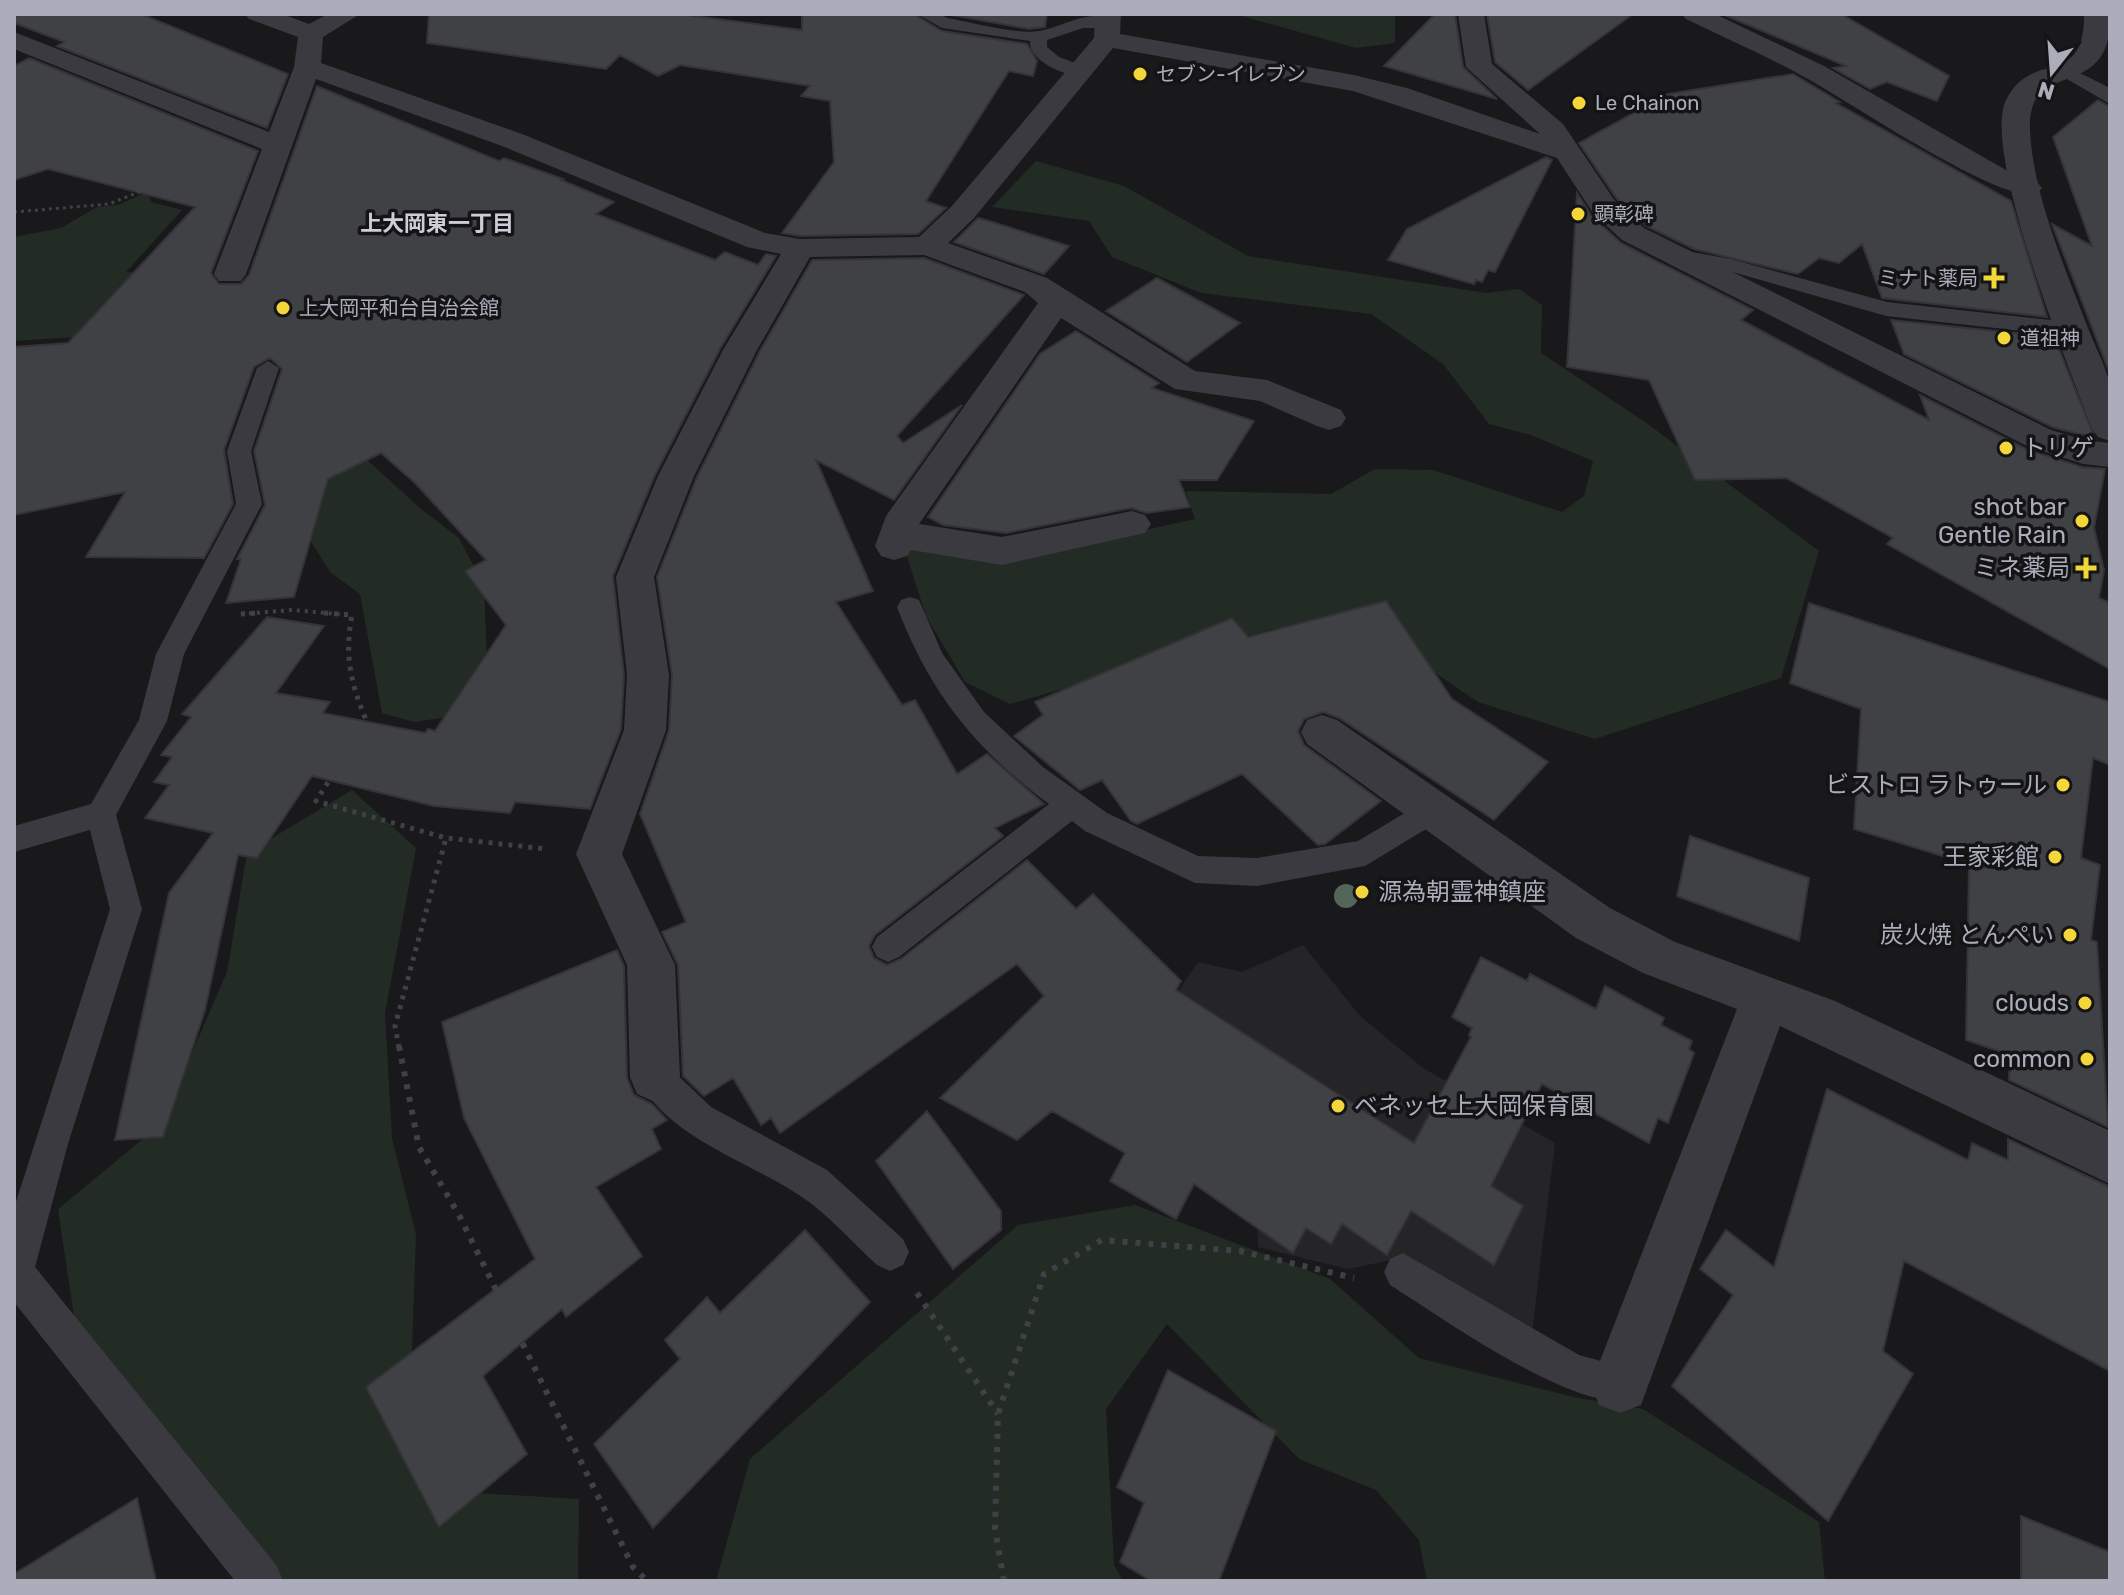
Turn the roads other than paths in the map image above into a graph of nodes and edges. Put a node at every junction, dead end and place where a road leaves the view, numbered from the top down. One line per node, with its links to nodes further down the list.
1 (258, 14): 8 (street)
2 (347, 14): 8 (street)
3 (926, 14): 9 (lane)
4 (1471, 14): 16 (street)
5 (1695, 14): 17 (street)
6 (2097, 14): 13 (street)
7 (1107, 25): 9 (lane); 12 (street); 16 (street)
8 (311, 33): 11 (street)
9 (1039, 37): 12 (lane)
10 (14, 40): 15 (street)
11 (307, 67): 15 (street); 19 (street)
12 (1080, 71): 18 (street)
13 (2066, 71): 14 (lane); 17 (street)
14 (2110, 98)
15 (278, 145): 21 (street)
16 (1570, 153): 20 (street)
17 (2027, 188): 23 (street)
18 (927, 246): 19 (street); 22 (street)
19 (800, 248): 37 (street)
20 (1675, 255): 23 (lane); 27 (street)
21 (230, 274)
22 (1056, 301): 25 (street); 28 (street)
23 (2069, 329): 26 (street)
24 (268, 368): 33 (lane)
25 (1329, 418)
26 (2110, 429)
27 (2110, 455)
28 (1132, 524)
29 (910, 607): 31 (lane)
30 (1322, 732): 32 (street)
31 (1072, 804): 32 (lane); 35 (lane)
32 (1430, 811): 36 (street)
33 (101, 814): 34 (lane); 42 (lane)
34 (14, 839)
35 (888, 947)
36 (1766, 997): 38 (street); 41 (street)
37 (655, 1077): 39 (lane)
38 (2110, 1158)
39 (890, 1252)
40 (1403, 1272): 41 (lane)
41 (1620, 1384)
42 (262, 1581)

